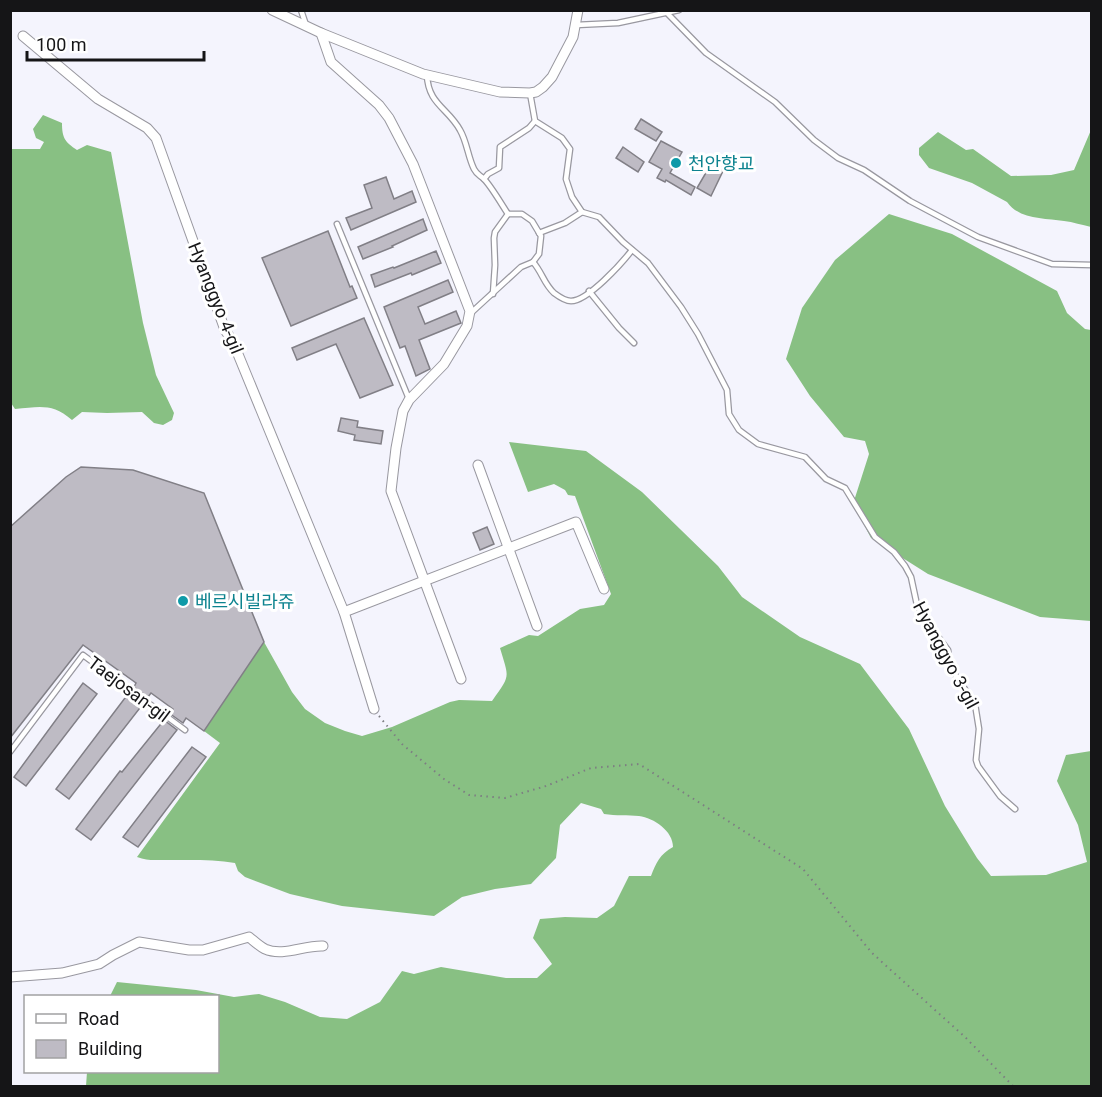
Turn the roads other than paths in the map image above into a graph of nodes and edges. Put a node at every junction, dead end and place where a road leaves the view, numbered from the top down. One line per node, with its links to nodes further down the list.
1 (272, 10): 7 (street)
2 (301, 10): 7 (lane)
3 (578, 10): 6 (street)
4 (679, 10): 5 (lane)
5 (668, 14): 6 (lane); 20 (lane)
6 (576, 25): 11 (street)
7 (307, 26): 8 (street)
8 (321, 33): 10 (street); 23 (street)
9 (23, 36): 30 (street, Hyanggyo 4-gil)
10 (428, 75): 11 (street); 13 (lane)
11 (530, 93): 12 (lane)
12 (535, 121): 13 (lane); 14 (lane)
13 (484, 179): 15 (lane)
14 (582, 212): 17 (lane); 18 (lane, Hyanggyo 3-gil)
15 (508, 214): 17 (lane); 22 (lane)
16 (337, 224): 25 (lane)
17 (539, 233): 19 (lane)
18 (632, 250): 21 (lane); 36 (lane, Hyanggyo 3-gil)
19 (533, 262): 21 (lane); 22 (lane)
20 (1092, 265)
21 (589, 291): 24 (lane)
22 (493, 294): 23 (lane)
23 (470, 314): 25 (street)
24 (634, 343)
25 (409, 400): 28 (street)
26 (478, 465): 27 (street)
27 (507, 549): 28 (street); 29 (street); 31 (street)
28 (426, 582): 30 (street); 32 (street)
29 (604, 589)
30 (344, 612): 33 (street, Hyanggyo 4-gil)
31 (537, 626)
32 (461, 679)
33 (374, 709)
34 (186, 730): 35 (lane, Taejosan-gil)
35 (10, 752)
36 (1015, 809)
37 (323, 946): 38 (street)
38 (10, 977)

